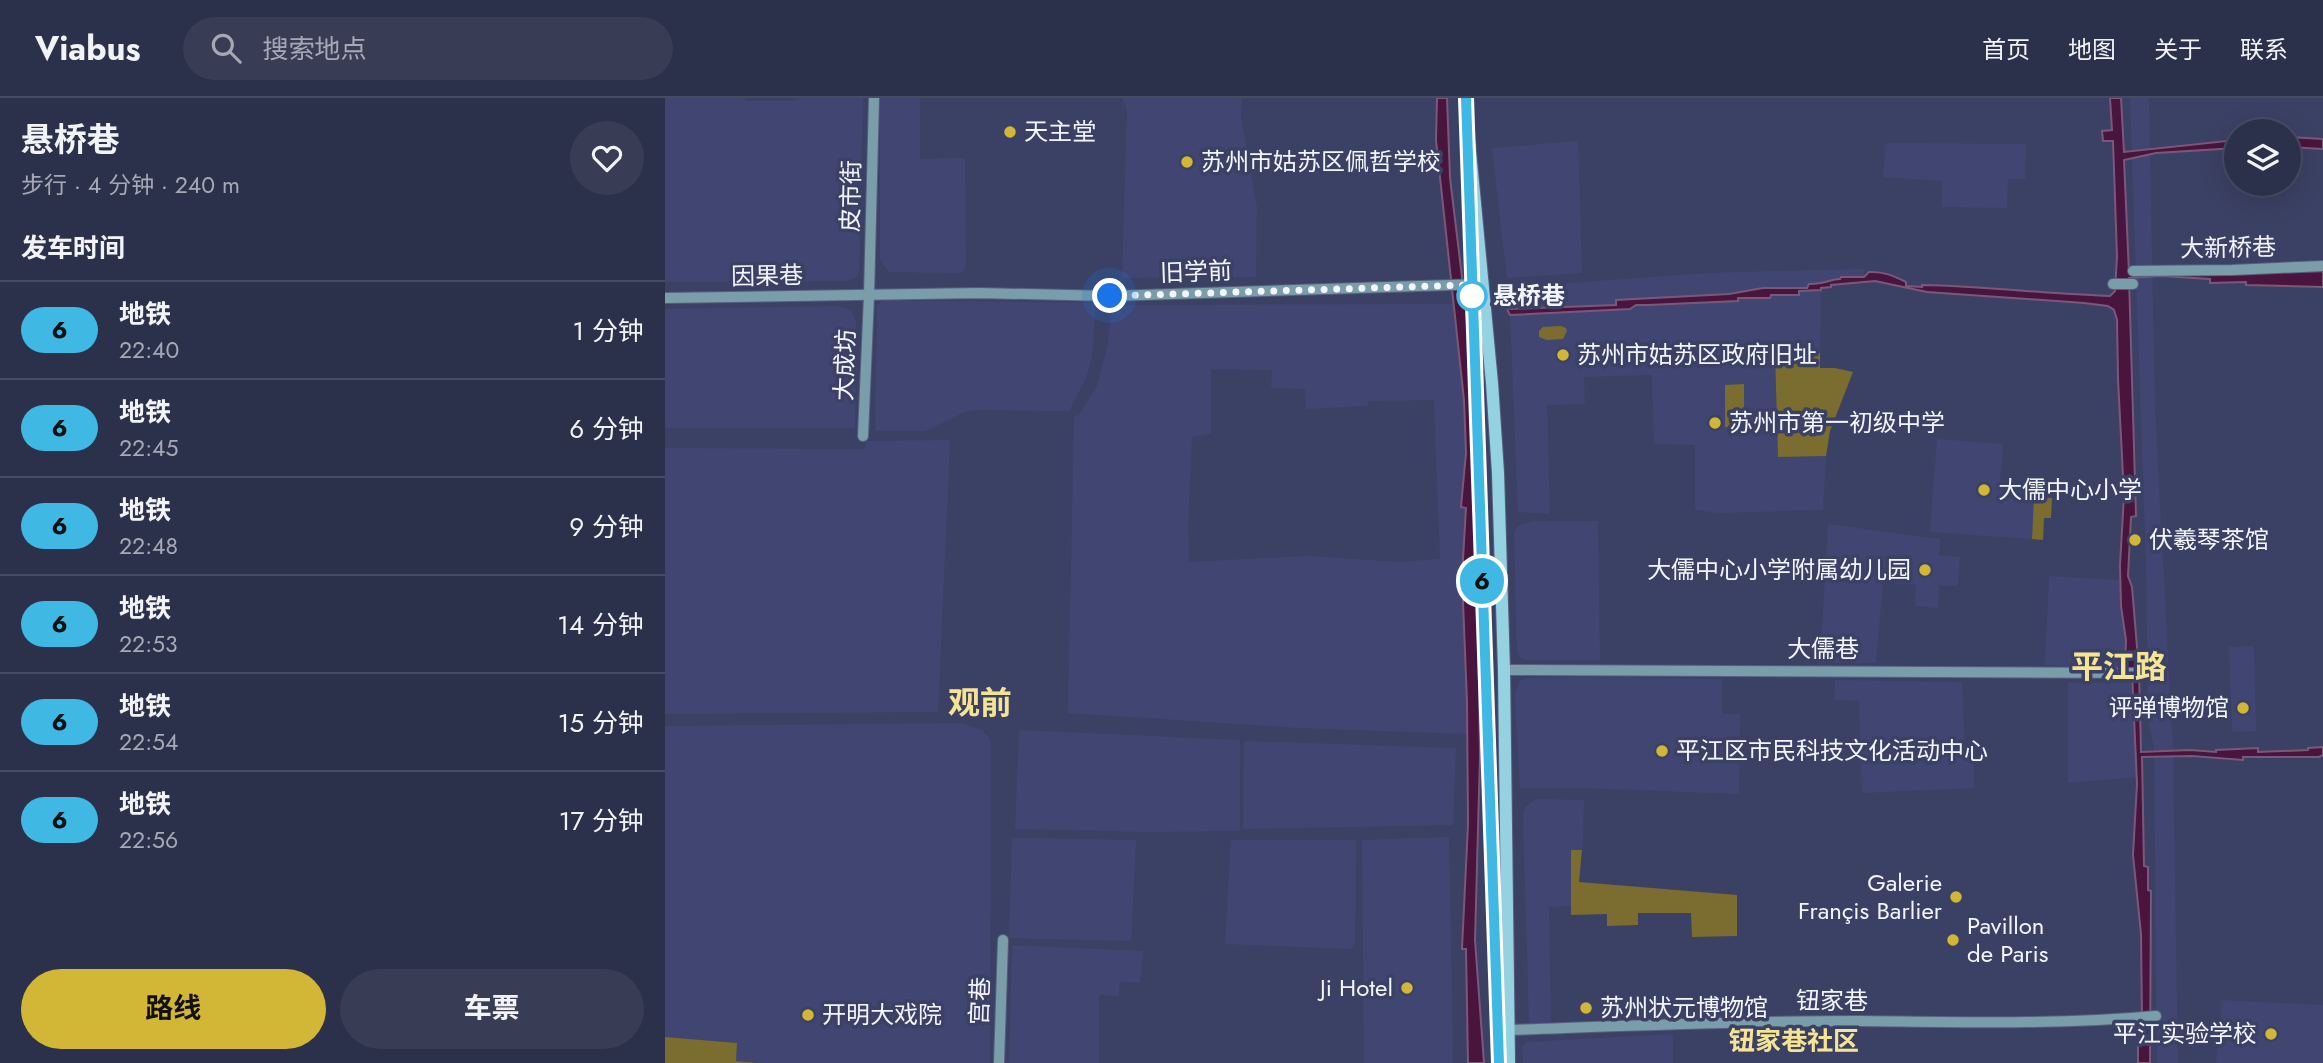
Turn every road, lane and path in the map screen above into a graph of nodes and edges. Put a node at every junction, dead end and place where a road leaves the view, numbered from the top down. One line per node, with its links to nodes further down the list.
1 (874, 98): 8 (street, 皮市街)
2 (1465, 98): 5 (main road)
3 (2323, 266): 4 (street, 大新桥巷)
4 (2133, 271)
5 (1482, 284): 8 (street, 旧学前); 11 (main road)
6 (2113, 284): 7 (street)
7 (2132, 284)
8 (869, 296): 9 (street, 因果巷); 10 (street, 大成坊)
9 (665, 298)
10 (863, 436)
11 (1504, 670): 12 (street, 大儒巷); 15 (main road)
12 (2138, 673)
13 (1003, 940): 16 (street, 宫巷)
14 (2154, 1016): 15 (street, 钮家巷)
15 (1509, 1030): 17 (main road)
16 (999, 1063)
17 (1509, 1063)

